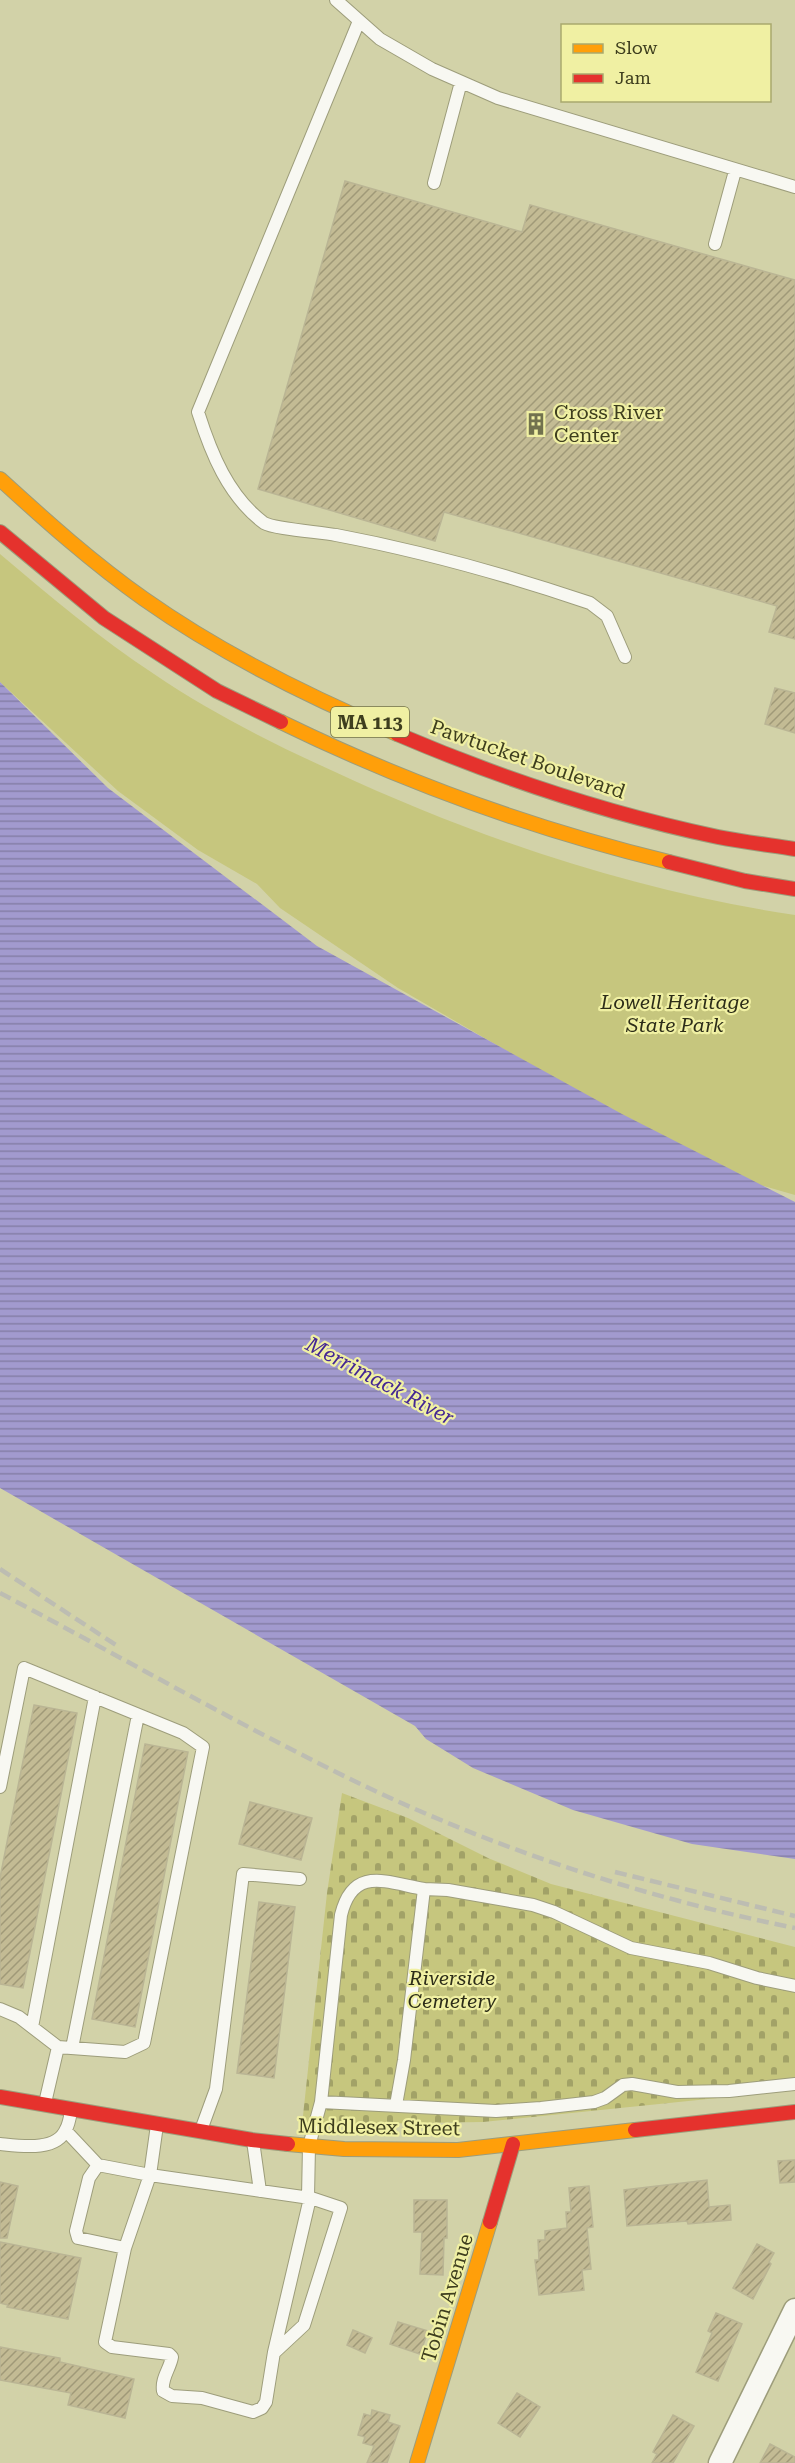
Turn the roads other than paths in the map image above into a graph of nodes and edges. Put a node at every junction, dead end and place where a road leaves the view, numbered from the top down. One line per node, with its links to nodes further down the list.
1 (336, 0): 2 (lane)
2 (359, 21): 3 (lane); 10 (lane)
3 (461, 82): 4 (lane); 5 (lane)
4 (735, 171): 6 (lane); 7 (lane)
5 (434, 183)
6 (795, 188)
7 (715, 244)
8 (0, 479): 11 (main road, Pawtucket Boulevard / MA 113)
9 (0, 532): 12 (main road, MA 113)
10 (625, 657)
11 (795, 849)
12 (795, 889)
13 (95, 1697): 14 (lane); 15 (lane); 20 (lane)
14 (138, 1714): 22 (lane); 22 (lane)
15 (0, 1787)
16 (300, 1879): 32 (lane)
17 (424, 1889): 18 (lane); 25 (lane); 27 (lane)
18 (795, 1986)
19 (0, 2009): 20 (lane)
20 (32, 2027): 21 (lane)
21 (58, 2047): 22 (lane); 26 (lane)
22 (72, 2048)
23 (795, 2084): 27 (lane)
24 (0, 2097): 26 (main road, Middlesex Street)
25 (321, 2102): 27 (lane); 36 (lane)
26 (45, 2104): 28 (main road, Middlesex Street)
27 (396, 2105)
28 (72, 2109): 30 (main road, Middlesex Street); 31 (lane)
29 (795, 2112): 35 (main road, Middlesex Street)
30 (157, 2124): 32 (main road, Middlesex Street); 38 (lane)
31 (66, 2131): 34 (lane); 37 (lane)
32 (200, 2131): 33 (main road, Middlesex Street)
33 (252, 2140): 36 (main road, Middlesex Street); 39 (lane)
34 (0, 2144)
35 (513, 2144): 36 (main road, Middlesex Street); 44 (main road, Tobin Avenue)
36 (309, 2146): 40 (lane)
37 (98, 2165): 38 (lane); 41 (lane)
38 (150, 2175): 39 (lane); 41 (lane)
39 (260, 2191): 40 (lane)
40 (310, 2198): 43 (lane); 43 (lane)
41 (125, 2248): 43 (lane)
42 (795, 2310): 45 (street)
43 (274, 2352)
44 (417, 2463)
45 (720, 2463)

